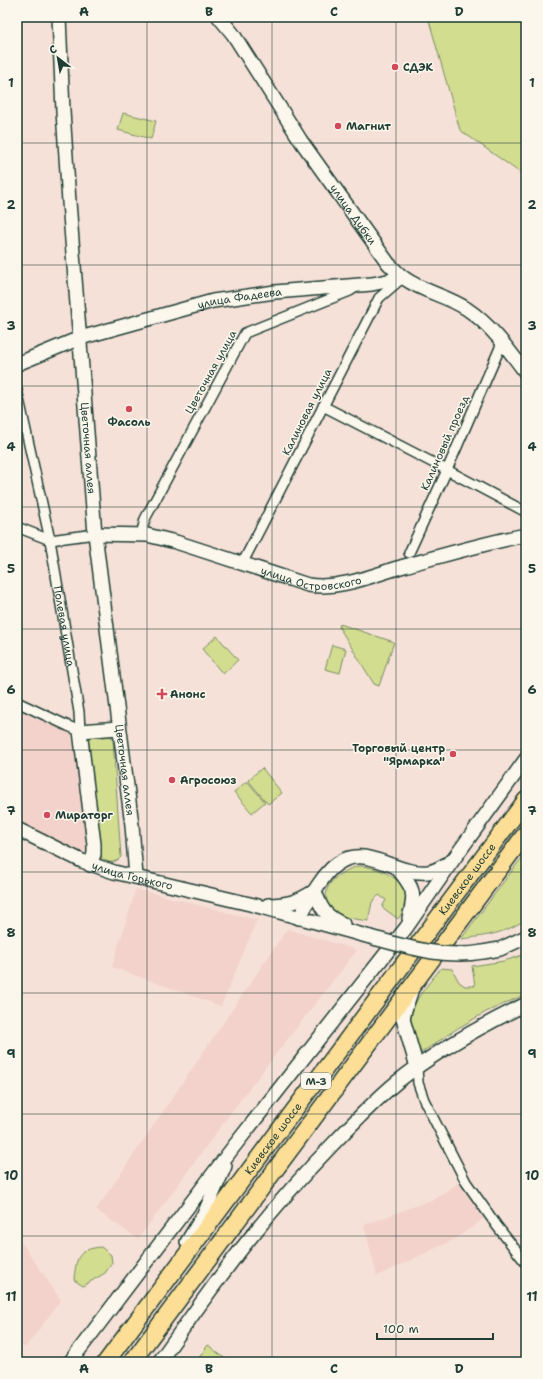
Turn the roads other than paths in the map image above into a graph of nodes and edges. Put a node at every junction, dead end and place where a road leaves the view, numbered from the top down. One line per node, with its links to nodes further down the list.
1 (59, 17): 5 (main road, Цветочная аллея)
2 (219, 17): 3 (main road, улица Дубки)
3 (402, 278): 4 (main road, улица Фадеева); 6 (main road, улица Дубки); 10 (street, Калиновая улица)
4 (361, 284): 5 (main road, улица Фадеева); 16 (street, Цветочная улица)
5 (80, 338): 7 (main road, улица Фадеева); 14 (main road, Цветочная аллея)
6 (502, 342): 8 (main road, улица Дубки); 11 (street, Калиновый проезд)
7 (17, 364)
8 (526, 373)
9 (17, 390): 17 (street, Полевая улица)
10 (323, 406): 11 (street); 19 (street, Калиновая улица)
11 (447, 470): 12 (street); 18 (street, Калиновый проезд)
12 (526, 512)
13 (17, 527): 17 (street)
14 (95, 534): 16 (main road, улица Островского); 17 (street); 21 (main road, Цветочная аллея)
15 (526, 534): 19 (main road, улица Островского)
16 (141, 535): 19 (main road, улица Островского)
17 (50, 540): 22 (street, Полевая улица)
18 (409, 553)
19 (242, 564)
20 (17, 702): 22 (street)
21 (120, 728): 22 (main road); 32 (main road, Цветочная аллея)
22 (80, 731): 29 (main road, Полевая улица)
23 (526, 758): 28 (main road)
24 (526, 800): 44 (highway, Киевское шоссе / М-3)
25 (17, 829): 29 (main road, улица Горького)
26 (526, 833): 31 (highway, Киевское шоссе / М-3)
27 (526, 844): 31 (main road)
28 (453, 860): 30 (main road); 36 (main road)
29 (90, 865): 32 (main road, улица Горького)
30 (397, 868): 33 (main road); 36 (main road)
31 (500, 868): 39 (highway, Киевское шоссе / М-3)
32 (136, 877): 34 (main road, улица Горького)
33 (314, 891): 34 (main road); 35 (main road); 37 (main road)
34 (254, 905): 35 (main road)
35 (299, 918): 37 (main road)
36 (406, 928): 42 (main road)
37 (370, 937): 38 (main road, bridge)
38 (525, 939)
39 (416, 979): 41 (main road); 47 (highway, Киевское шоссе / М-3)
40 (526, 1004): 41 (main road)
41 (417, 1067): 43 (street); 48 (main road)
42 (235, 1145): 44 (main road); 45 (main road)
43 (526, 1263)
44 (166, 1280): 46 (highway, Киевское шоссе / М-3)
45 (70, 1362)
46 (106, 1362)
47 (132, 1362)
48 (158, 1362)

